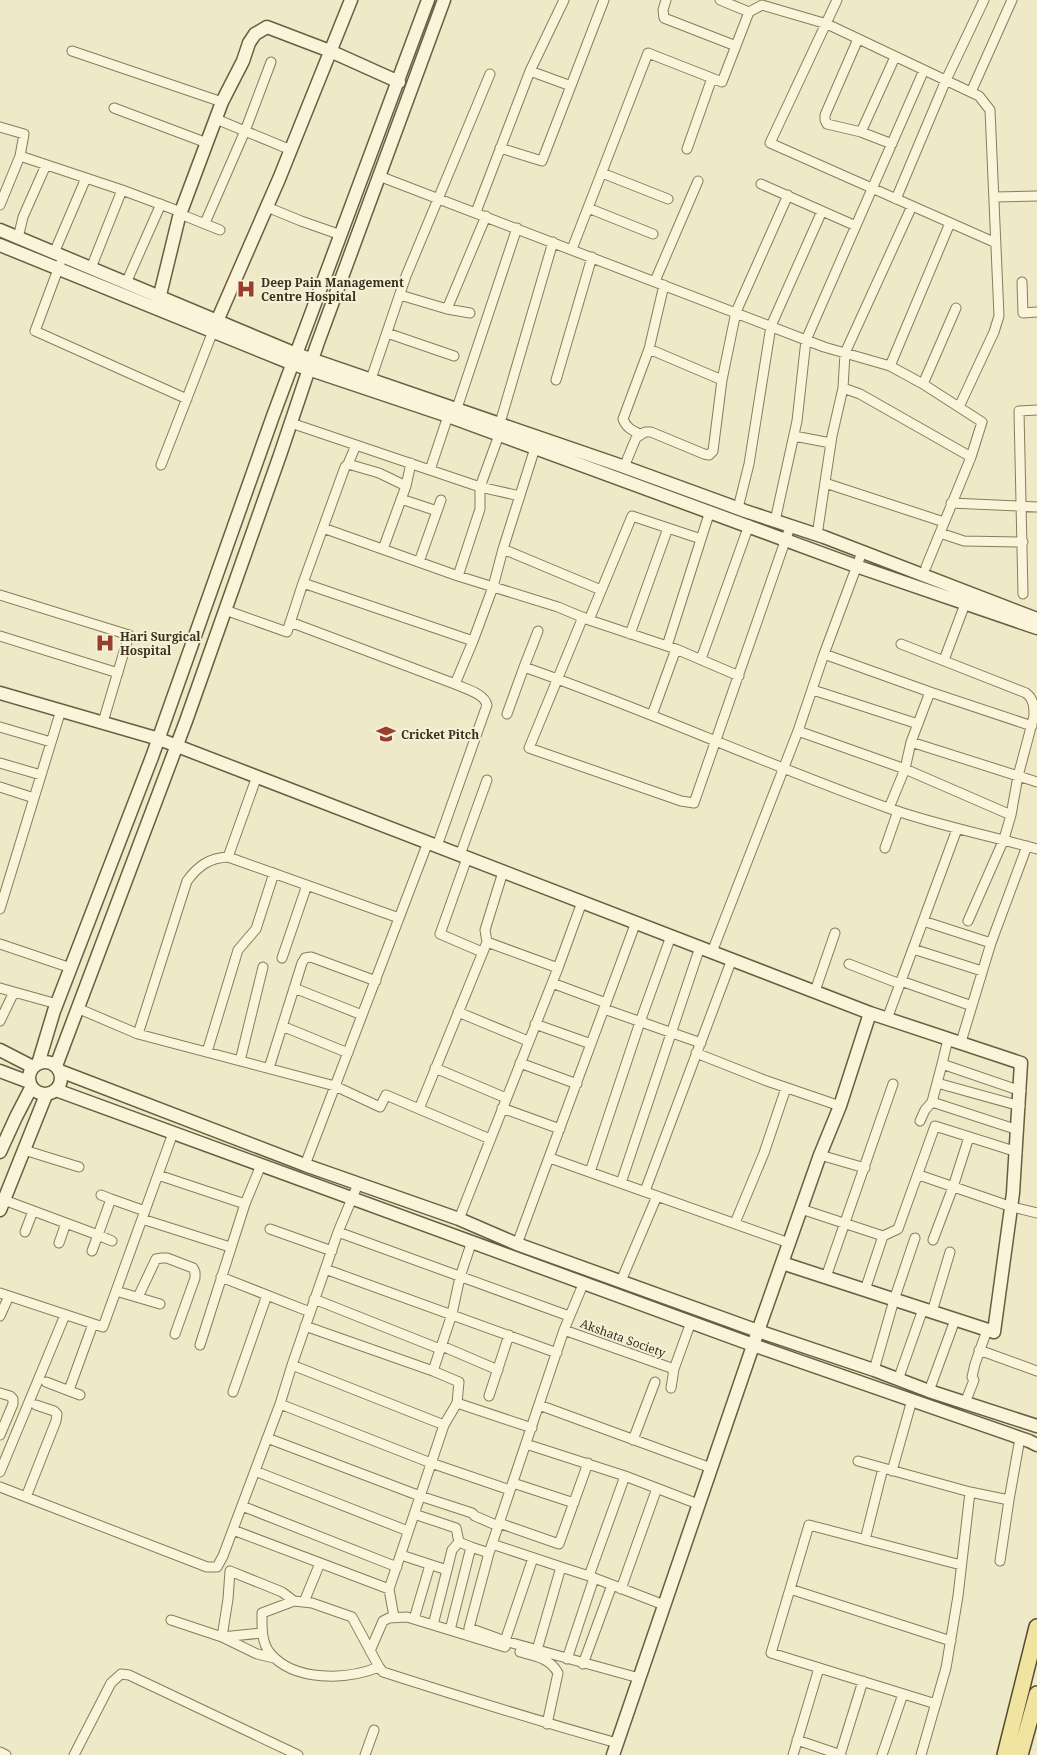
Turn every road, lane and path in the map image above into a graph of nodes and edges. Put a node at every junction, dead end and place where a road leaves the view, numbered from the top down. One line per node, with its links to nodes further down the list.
1 (351, 0): 16 (street)
2 (428, 0): 24 (street)
3 (444, 0): 41 (street)
4 (564, 0): 20 (street)
5 (604, 0): 25 (street)
6 (666, 0): 14 (street)
7 (720, 0): 11 (street)
8 (837, 0): 12 (street)
9 (984, 0): 23 (street)
10 (1012, 0): 26 (street)
11 (749, 12): 12 (street); 14 (street)
12 (826, 24): 13 (street); 45 (street)
13 (858, 39): 17 (street); 32 (street)
14 (736, 46): 22 (street)
15 (72, 51): 27 (street)
16 (330, 52): 24 (street); 27 (street); 37 (street)
17 (895, 56): 19 (street); 32 (street)
18 (271, 62): 31 (street)
19 (924, 70): 23 (street); 34 (street)
20 (530, 71): 25 (street); 35 (street)
21 (490, 74): 50 (street)
22 (712, 78): 36 (street); 40 (street)
23 (946, 80): 26 (street); 52 (street)
24 (399, 82): 69 (street)
25 (571, 86): 35 (street)
26 (971, 92): 49 (street)
27 (222, 102): 29 (street)
28 (114, 108): 33 (street)
29 (216, 119): 31 (street); 33 (street)
30 (0, 127): 38 (street)
31 (245, 131): 37 (street); 62 (street)
32 (861, 132): 34 (street)
33 (207, 144): 60 (street)
34 (892, 144): 45 (street)
35 (500, 148): 59 (street)
36 (687, 149)
37 (291, 150): 56 (street)
38 (20, 156): 39 (street); 53 (street)
39 (46, 165): 42 (street); 70 (street)
40 (602, 173): 51 (street); 57 (street)
41 (380, 176): 50 (street); 98 (street)
42 (86, 178): 46 (street); 75 (street)
43 (698, 182): 79 (street)
44 (761, 184): 47 (street)
45 (873, 188): 52 (street); 64 (street)
46 (122, 190): 54 (street); 77 (street)
47 (788, 195): 58 (street); 87 (street)
48 (1037, 196): 49 (street)
49 (994, 197): 72 (street)
50 (438, 198): 59 (street); 83 (street)
51 (668, 199)
52 (896, 199): 55 (street)
53 (0, 203)
54 (161, 204): 60 (street); 81 (street)
55 (912, 206): 63 (street); 95 (street)
56 (267, 207): 69 (street); 90 (street)
57 (588, 208): 68 (street); 74 (street)
58 (822, 211): 64 (street); 91 (street)
59 (476, 212): 61 (street)
60 (180, 213): 62 (street); 84 (street)
61 (486, 216): 65 (street); 86 (street)
62 (205, 223): 67 (street)
63 (950, 223): 72 (street); 99 (street)
64 (856, 226): 93 (street)
65 (517, 228): 71 (street); 108 (street)
66 (0, 230): 70 (street)
67 (220, 230)
68 (653, 234)
69 (341, 235): 97 (street)
70 (18, 238): 75 (street)
71 (553, 242): 74 (street); 110 (street)
72 (996, 243): 106 (street)
73 (0, 245): 78 (street)
74 (572, 249): 76 (street)
75 (59, 255): 77 (street); 78 (street)
76 (592, 257): 79 (street); 101 (street)
77 (91, 268): 81 (street)
78 (58, 269): 84 (street); 105 (street)
79 (654, 281): 82 (street)
80 (1022, 282): 88 (street)
81 (126, 283): 84 (street)
82 (664, 285): 87 (street); 94 (street)
83 (400, 295): 86 (street); 92 (street)
84 (159, 303): 90 (street)
85 (956, 308): 103 (street)
86 (446, 309): 89 (street)
87 (736, 312): 91 (street); 102 (street)
88 (1037, 312)
89 (470, 313)
90 (215, 326): 97 (street); 105 (street)
91 (771, 326): 93 (street); 131 (street)
92 (387, 333): 96 (street); 100 (street)
93 (806, 340): 95 (street); 112 (street)
94 (650, 349): 102 (street); 111 (street)
95 (845, 353): 99 (street); 104 (street)
96 (454, 356)
97 (295, 359): 98 (street); 187 (street)
98 (311, 364): 100 (street); 108 (street); 109 (street)
99 (890, 366): 103 (street)
100 (372, 379): 108 (street)
101 (556, 380)
102 (722, 380): 111 (street)
103 (923, 384): 106 (street)
104 (843, 388): 113 (street); 116 (street)
105 (187, 399): 119 (street)
106 (959, 407): 116 (street)
107 (1037, 410): 129 (street)
108 (452, 412): 110 (street); 121 (street)
109 (291, 423): 114 (street); 157 (street)
110 (499, 429): 115 (street); 120 (street); 124 (street)
111 (640, 434): 120 (street)
112 (794, 436): 113 (street); 134 (street)
113 (831, 443): 122 (street)
114 (356, 444): 117 (street); 118 (street)
115 (535, 448): 125 (street); 133 (street)
116 (971, 457): 128 (street)
117 (412, 463): 121 (street); 123 (street)
118 (348, 464): 123 (street); 137 (street)
119 (161, 465)
120 (624, 467): 131 (street)
121 (430, 470): 124 (street)
122 (825, 483): 135 (street); 141 (street)
123 (406, 486): 126 (street)
124 (480, 487): 125 (street); 150 (street)
125 (520, 496): 145 (street)
126 (401, 499): 132 (street); 144 (street)
127 (441, 500): 132 (street)
128 (952, 503): 129 (street); 135 (street)
129 (1022, 507): 130 (street); 143 (street)
130 (1037, 507)
131 (738, 508): 134 (street)
132 (437, 511): 147 (street)
133 (710, 512): 136 (street); 142 (street)
134 (775, 521): 139 (street)
135 (944, 522): 140 (street)
136 (749, 526): 139 (street); 169 (street)
137 (323, 528): 144 (street); 151 (street)
138 (668, 528): 142 (street); 153 (street); 163 (street)
139 (788, 533): 141 (street); 148 (street); 173 (street)
140 (940, 533): 143 (street); 149 (street)
141 (817, 535): 146 (street)
142 (701, 539): 167 (street)
143 (1023, 542): 154 (street)
144 (383, 549): 147 (street)
145 (503, 550): 152 (street); 153 (street)
146 (862, 552): 148 (street); 159 (street)
147 (419, 562): 150 (street)
148 (856, 566): 156 (street); 168 (street)
149 (926, 567)
150 (458, 576): 152 (street)
151 (303, 583): 160 (street); 165 (street)
152 (493, 587): 158 (street); 165 (street)
153 (601, 590): 158 (street)
154 (1023, 594)
155 (0, 595): 172 (street)
156 (965, 604): 161 (street); 170 (street)
157 (225, 610): 160 (street); 191 (street)
158 (586, 618): 163 (street); 174 (street)
159 (1037, 619)
160 (290, 622): 175 (street)
161 (1037, 628)
162 (538, 631): 171 (street)
163 (630, 634): 167 (street)
164 (0, 636): 172 (street)
165 (473, 641): 175 (street)
166 (901, 644): 170 (street)
167 (671, 647): 169 (street); 181 (street)
168 (824, 654): 176 (street); 177 (street)
169 (701, 659): 173 (street)
170 (944, 660): 184 (street)
171 (524, 667): 174 (street); 180 (street)
172 (118, 673): 182 (street)
173 (739, 676): 188 (street)
174 (558, 679): 181 (street); 188 (street)
175 (455, 684): 207 (street)
176 (813, 690): 183 (street); 186 (street)
177 (930, 692): 183 (street); 184 (street)
178 (1, 695): 179 (street)
179 (61, 710): 182 (street); 189 (street)
180 (507, 714)
181 (652, 715): 188 (street)
182 (103, 722): 187 (street)
183 (918, 724): 190 (street)
184 (1032, 726): 197 (street)
185 (0, 727): 189 (street)
186 (798, 732): 193 (street); 194 (street)
187 (158, 739): 191 (street); 235 (street)
188 (717, 741): 193 (street)
189 (51, 742): 195 (street)
190 (912, 742): 194 (street); 197 (street)
191 (176, 745): 196 (street); 248 (street)
192 (0, 763): 195 (street)
193 (783, 767): 202 (street); 229 (street)
194 (905, 769): 202 (street); 204 (street)
195 (41, 775): 201 (street)
196 (257, 776): 207 (street); 212 (street)
197 (1018, 776): 199 (street); 204 (street)
198 (487, 780): 211 (street)
199 (1037, 782)
200 (0, 788): 201 (street)
201 (34, 798): 216 (street)
202 (889, 808): 203 (street)
203 (898, 811): 205 (street); 209 (street)
204 (1011, 815): 206 (street)
205 (957, 829): 206 (street); 220 (street)
206 (1004, 839): 208 (street); 221 (street)
207 (432, 844): 211 (street); 219 (street)
208 (1027, 846): 210 (street); 226 (street)
209 (885, 848)
210 (1037, 849)
211 (464, 856): 213 (street); 230 (street)
212 (228, 857): 214 (street); 258 (street)
213 (503, 872): 217 (street); 225 (street)
214 (274, 873): 215 (street); 265 (street)
215 (307, 885): 219 (street); 231 (street)
216 (3, 887): 218 (street)
217 (582, 902): 222 (street); 236 (street)
218 (0, 909)
219 (399, 918): 238 (street)
220 (923, 921): 226 (street); 228 (street)
221 (968, 921)
222 (636, 922): 224 (street); 246 (street)
223 (835, 934): 243 (street)
224 (671, 936): 229 (street); 254 (street)
225 (487, 942): 230 (street); 236 (street)
226 (991, 943): 237 (street)
227 (0, 944): 235 (street)
228 (913, 949): 237 (street); 239 (street)
229 (706, 950): 232 (street); 257 (street)
230 (482, 952): 249 (street)
231 (282, 958)
232 (732, 959): 243 (street); 262 (street)
233 (849, 964): 239 (street)
234 (263, 967): 268 (street)
235 (71, 968): 245 (street)
236 (558, 968): 240 (street)
237 (982, 971): 247 (street)
238 (376, 981): 242 (street); 251 (street)
239 (900, 982): 247 (street); 252 (street)
240 (552, 983): 246 (street); 255 (street)
241 (0, 988): 244 (street)
242 (294, 988): 251 (street); 256 (street)
243 (814, 991): 250 (street)
244 (14, 992): 245 (street); 253 (street)
245 (57, 1004): 271 (street)
246 (605, 1006): 254 (street); 263 (street)
247 (972, 1006): 261 (street)
248 (78, 1008): 258 (street); 274 (street)
249 (458, 1012): 260 (street); 273 (street)
250 (870, 1013): 252 (street); 286 (street)
251 (362, 1015): 266 (street)
252 (887, 1019): 259 (street)
253 (0, 1021)
254 (640, 1022): 257 (street); 305 (street)
255 (535, 1024): 260 (street); 263 (street)
256 (282, 1026): 266 (street); 272 (street)
257 (672, 1032): 262 (street); 308 (street)
258 (138, 1034): 265 (street)
259 (948, 1039): 261 (street); 270 (street)
260 (528, 1041): 269 (street)
261 (961, 1042): 282 (street)
262 (701, 1043): 267 (street)
263 (592, 1044): 277 (street)
264 (0, 1050): 271 (street)
265 (207, 1052): 268 (street)
266 (348, 1053): 280 (street)
267 (696, 1054): 281 (street); 311 (street)
268 (240, 1061): 272 (street)
269 (520, 1063): 277 (street); 284 (street)
270 (942, 1064): 276 (street); 282 (street)
271 (35, 1065): 274 (street); 279 (street)
272 (268, 1068): 280 (street)
273 (436, 1068): 284 (street); 289 (street)
274 (58, 1069): 283 (street); 302 (street)
275 (0, 1070): 279 (street)
276 (937, 1083): 285 (street); 287 (street)
277 (577, 1084): 291 (street)
278 (893, 1084): 304 (street)
279 (30, 1085): 283 (street); 297 (street)
280 (336, 1086): 289 (street); 302 (street)
281 (786, 1088): 286 (street); 325 (street)
282 (1021, 1091): 287 (street)
283 (51, 1092): 293 (street); 296 (street)
284 (506, 1098): 288 (street)
285 (932, 1102): 290 (street); 292 (street)
286 (840, 1106): 299 (street)
287 (1020, 1106): 292 (street)
288 (502, 1108): 291 (street); 295 (street)
289 (419, 1109): 295 (street)
290 (920, 1121)
291 (560, 1129): 300 (street)
292 (1018, 1130): 298 (street)
293 (173, 1133): 301 (street); 306 (street)
294 (969, 1137): 298 (street); 307 (street); 310 (street)
295 (490, 1139): 323 (street)
296 (24, 1150): 303 (street); 317 (street)
297 (0, 1152)
298 (1017, 1152): 318 (street)
299 (820, 1155): 304 (street); 319 (street)
300 (550, 1158): 305 (street); 338 (street)
301 (261, 1165): 314 (street); 316 (street)
302 (305, 1165): 309 (street)
303 (79, 1167)
304 (865, 1168): 326 (street)
305 (590, 1172): 308 (street)
306 (158, 1175): 316 (street); 322 (street)
307 (919, 1175): 310 (street); 331 (street)
308 (621, 1183): 311 (street)
309 (358, 1184): 314 (street); 323 (street)
310 (953, 1187): 318 (street); 333 (street)
311 (645, 1191): 313 (street)
312 (102, 1195): 315 (street)
313 (657, 1196): 325 (street); 348 (street)
314 (352, 1198): 329 (street); 335 (street)
315 (112, 1199): 322 (street); 330 (street)
316 (245, 1204): 339 (street)
317 (2, 1205): 320 (street)
318 (1012, 1207): 321 (street); 370 (street)
319 (801, 1209): 326 (street); 336 (street)
320 (33, 1211): 324 (street); 328 (street)
321 (1037, 1213)
322 (144, 1215): 339 (street); 351 (street)
323 (459, 1219): 338 (street)
324 (66, 1223): 330 (street); 337 (street)
325 (735, 1223): 336 (street)
326 (846, 1224): 331 (street); 347 (street)
327 (270, 1229): 341 (street)
328 (25, 1232)
329 (338, 1232): 341 (street); 346 (street)
330 (98, 1235): 334 (street); 340 (street)
331 (884, 1236): 350 (street)
332 (915, 1238): 357 (street)
333 (933, 1240)
334 (112, 1241)
335 (472, 1242): 346 (street); 349 (street)
336 (789, 1242): 343 (street)
337 (59, 1244)
338 (517, 1244): 348 (street)
339 (230, 1247): 345 (street)
340 (92, 1251)
341 (332, 1251): 344 (street)
342 (950, 1252): 359 (street)
343 (782, 1263): 347 (street); 371 (street)
344 (325, 1269): 356 (street); 362 (street)
345 (221, 1277): 353 (street); 375 (street)
346 (460, 1277): 362 (street); 364 (street)
347 (826, 1277): 350 (street)
348 (621, 1280): 371 (street)
349 (584, 1282): 364 (street); 366 (street)
350 (864, 1290): 357 (street)
351 (116, 1291): 355 (street); 367 (street)
352 (0, 1293): 354 (street)
353 (267, 1295): 360 (street); 391 (street)
354 (9, 1296): 361 (street); 363 (street)
355 (138, 1298): 358 (street); 372 (street)
356 (314, 1299): 360 (street); 376 (street)
357 (894, 1300): 359 (street); 382 (street)
358 (160, 1304)
359 (928, 1311): 365 (street); 385 (street)
360 (310, 1312): 368 (street)
361 (65, 1314): 367 (street); 416 (street)
362 (452, 1314): 373 (street); 376 (street)
363 (0, 1316)
364 (569, 1316): 369 (street)
365 (955, 1320): 370 (street); 390 (street)
366 (691, 1322): 374 (street); 380 (street)
367 (93, 1324): 389 (street)
368 (305, 1326): 379 (street); 383 (street)
369 (564, 1330): 378 (street); 380 (street, Akshata Society)
370 (987, 1330): 377 (street)
371 (758, 1331): 374 (street); 382 (street)
372 (175, 1334)
373 (509, 1335): 378 (street); 381 (street)
374 (753, 1344): 395 (street); 413 (street)
375 (200, 1345)
376 (441, 1347): 381 (street); 383 (street)
377 (980, 1350): 384 (street); 396 (street)
378 (556, 1353): 400 (street)
379 (292, 1365): 398 (street); 401 (street)
380 (674, 1369): 388 (street)
381 (498, 1370): 394 (street)
382 (874, 1370): 385 (street)
383 (433, 1371): 397 (street)
384 (1037, 1371)
385 (898, 1380): 390 (street)
386 (46, 1382): 389 (street)
387 (655, 1382): 407 (street)
388 (671, 1388)
389 (69, 1390): 393 (street)
390 (929, 1391): 396 (street)
391 (233, 1392)
392 (0, 1393): 404 (street)
393 (80, 1395)
394 (489, 1396)
395 (912, 1400): 406 (street); 414 (street)
396 (964, 1402): 402 (street)
397 (457, 1403): 401 (street); 403 (street)
398 (280, 1404): 405 (street); 411 (street)
399 (36, 1405): 422 (street)
400 (539, 1405): 403 (street); 407 (street)
401 (444, 1425): 411 (street)
402 (1037, 1426)
403 (532, 1428): 408 (street)
404 (0, 1435)
405 (267, 1438): 415 (street); 423 (street)
406 (1020, 1438): 409 (street); 424 (street)
407 (633, 1440): 413 (street)
408 (526, 1444): 412 (street); 419 (street)
409 (1037, 1445)
410 (858, 1461): 414 (street)
411 (431, 1463): 419 (street); 423 (street)
412 (588, 1463): 417 (street); 425 (street)
413 (711, 1468): 426 (street)
414 (887, 1469): 421 (street); 432 (street)
415 (255, 1471): 427 (street); 431 (street)
416 (0, 1472)
417 (625, 1476): 420 (street); 447 (street)
418 (0, 1486): 422 (street)
419 (512, 1487): 425 (street); 429 (street)
420 (657, 1488): 426 (street); 448 (street)
421 (970, 1492): 424 (street); 442 (street)
422 (26, 1496): 437 (street)
423 (420, 1496): 428 (street); 429 (street)
424 (1009, 1500): 439 (street)
425 (574, 1503): 429 (street)
426 (698, 1504): 453 (street)
427 (242, 1506): 430 (street); 443 (street)
428 (414, 1514): 431 (street); 433 (street)
429 (499, 1524): 435 (street)
430 (232, 1530): 437 (street); 440 (street)
431 (408, 1531): 436 (street)
432 (865, 1540): 442 (street); 450 (street)
433 (459, 1542): 434 (street); 445 (street)
434 (471, 1547): 435 (street); 459 (street)
435 (491, 1549): 438 (street); 462 (street)
436 (401, 1555): 441 (street); 443 (street)
437 (224, 1556): 446 (street)
438 (532, 1558): 444 (street); 462 (street)
439 (1000, 1561)
440 (320, 1563): 449 (street); 452 (street)
441 (430, 1565): 445 (street); 455 (street)
442 (962, 1565): 463 (street)
443 (397, 1567): 449 (street)
444 (561, 1567): 447 (street); 464 (street)
445 (447, 1570): 457 (street)
446 (230, 1571): 451 (street); 461 (street)
447 (592, 1577): 448 (street); 467 (street)
448 (616, 1587): 453 (street); 468 (street)
449 (389, 1589): 454 (street)
450 (790, 1589): 463 (street); 470 (street)
451 (294, 1601): 452 (street); 460 (street)
452 (304, 1602): 465 (street)
453 (664, 1605): 471 (street)
454 (394, 1617): 455 (street); 465 (street)
455 (414, 1619): 457 (street)
456 (171, 1620): 461 (street)
457 (433, 1625): 459 (street)
458 (1037, 1627): 490 (main road)
459 (450, 1630): 476 (street)
460 (262, 1633): 461 (street); 466 (street)
461 (222, 1637): 466 (street)
462 (505, 1641): 464 (street)
463 (951, 1641): 475 (street)
464 (537, 1650): 467 (street)
465 (370, 1651): 469 (street)
466 (277, 1658): 469 (street)
467 (567, 1659): 468 (street)
468 (583, 1664): 471 (street)
469 (379, 1667): 476 (street)
470 (819, 1668): 472 (street); 479 (street)
471 (639, 1678): 480 (street)
472 (863, 1681): 473 (street); 487 (street)
473 (903, 1694): 475 (street); 488 (street)
474 (1037, 1694): 491 (main road)
475 (936, 1704): 489 (street)
476 (547, 1724): 480 (street)
477 (374, 1730): 485 (street)
478 (1037, 1732): 492 (main road)
479 (797, 1740): 486 (street); 487 (street)
480 (615, 1749)
481 (0, 1752): 482 (street)
482 (6, 1755)
483 (74, 1755): 484 (street)
484 (298, 1755)
485 (365, 1755)
486 (793, 1755)
487 (840, 1755)
488 (882, 1755)
489 (921, 1755)
490 (1005, 1755)
491 (1020, 1755)
492 (1030, 1755)

